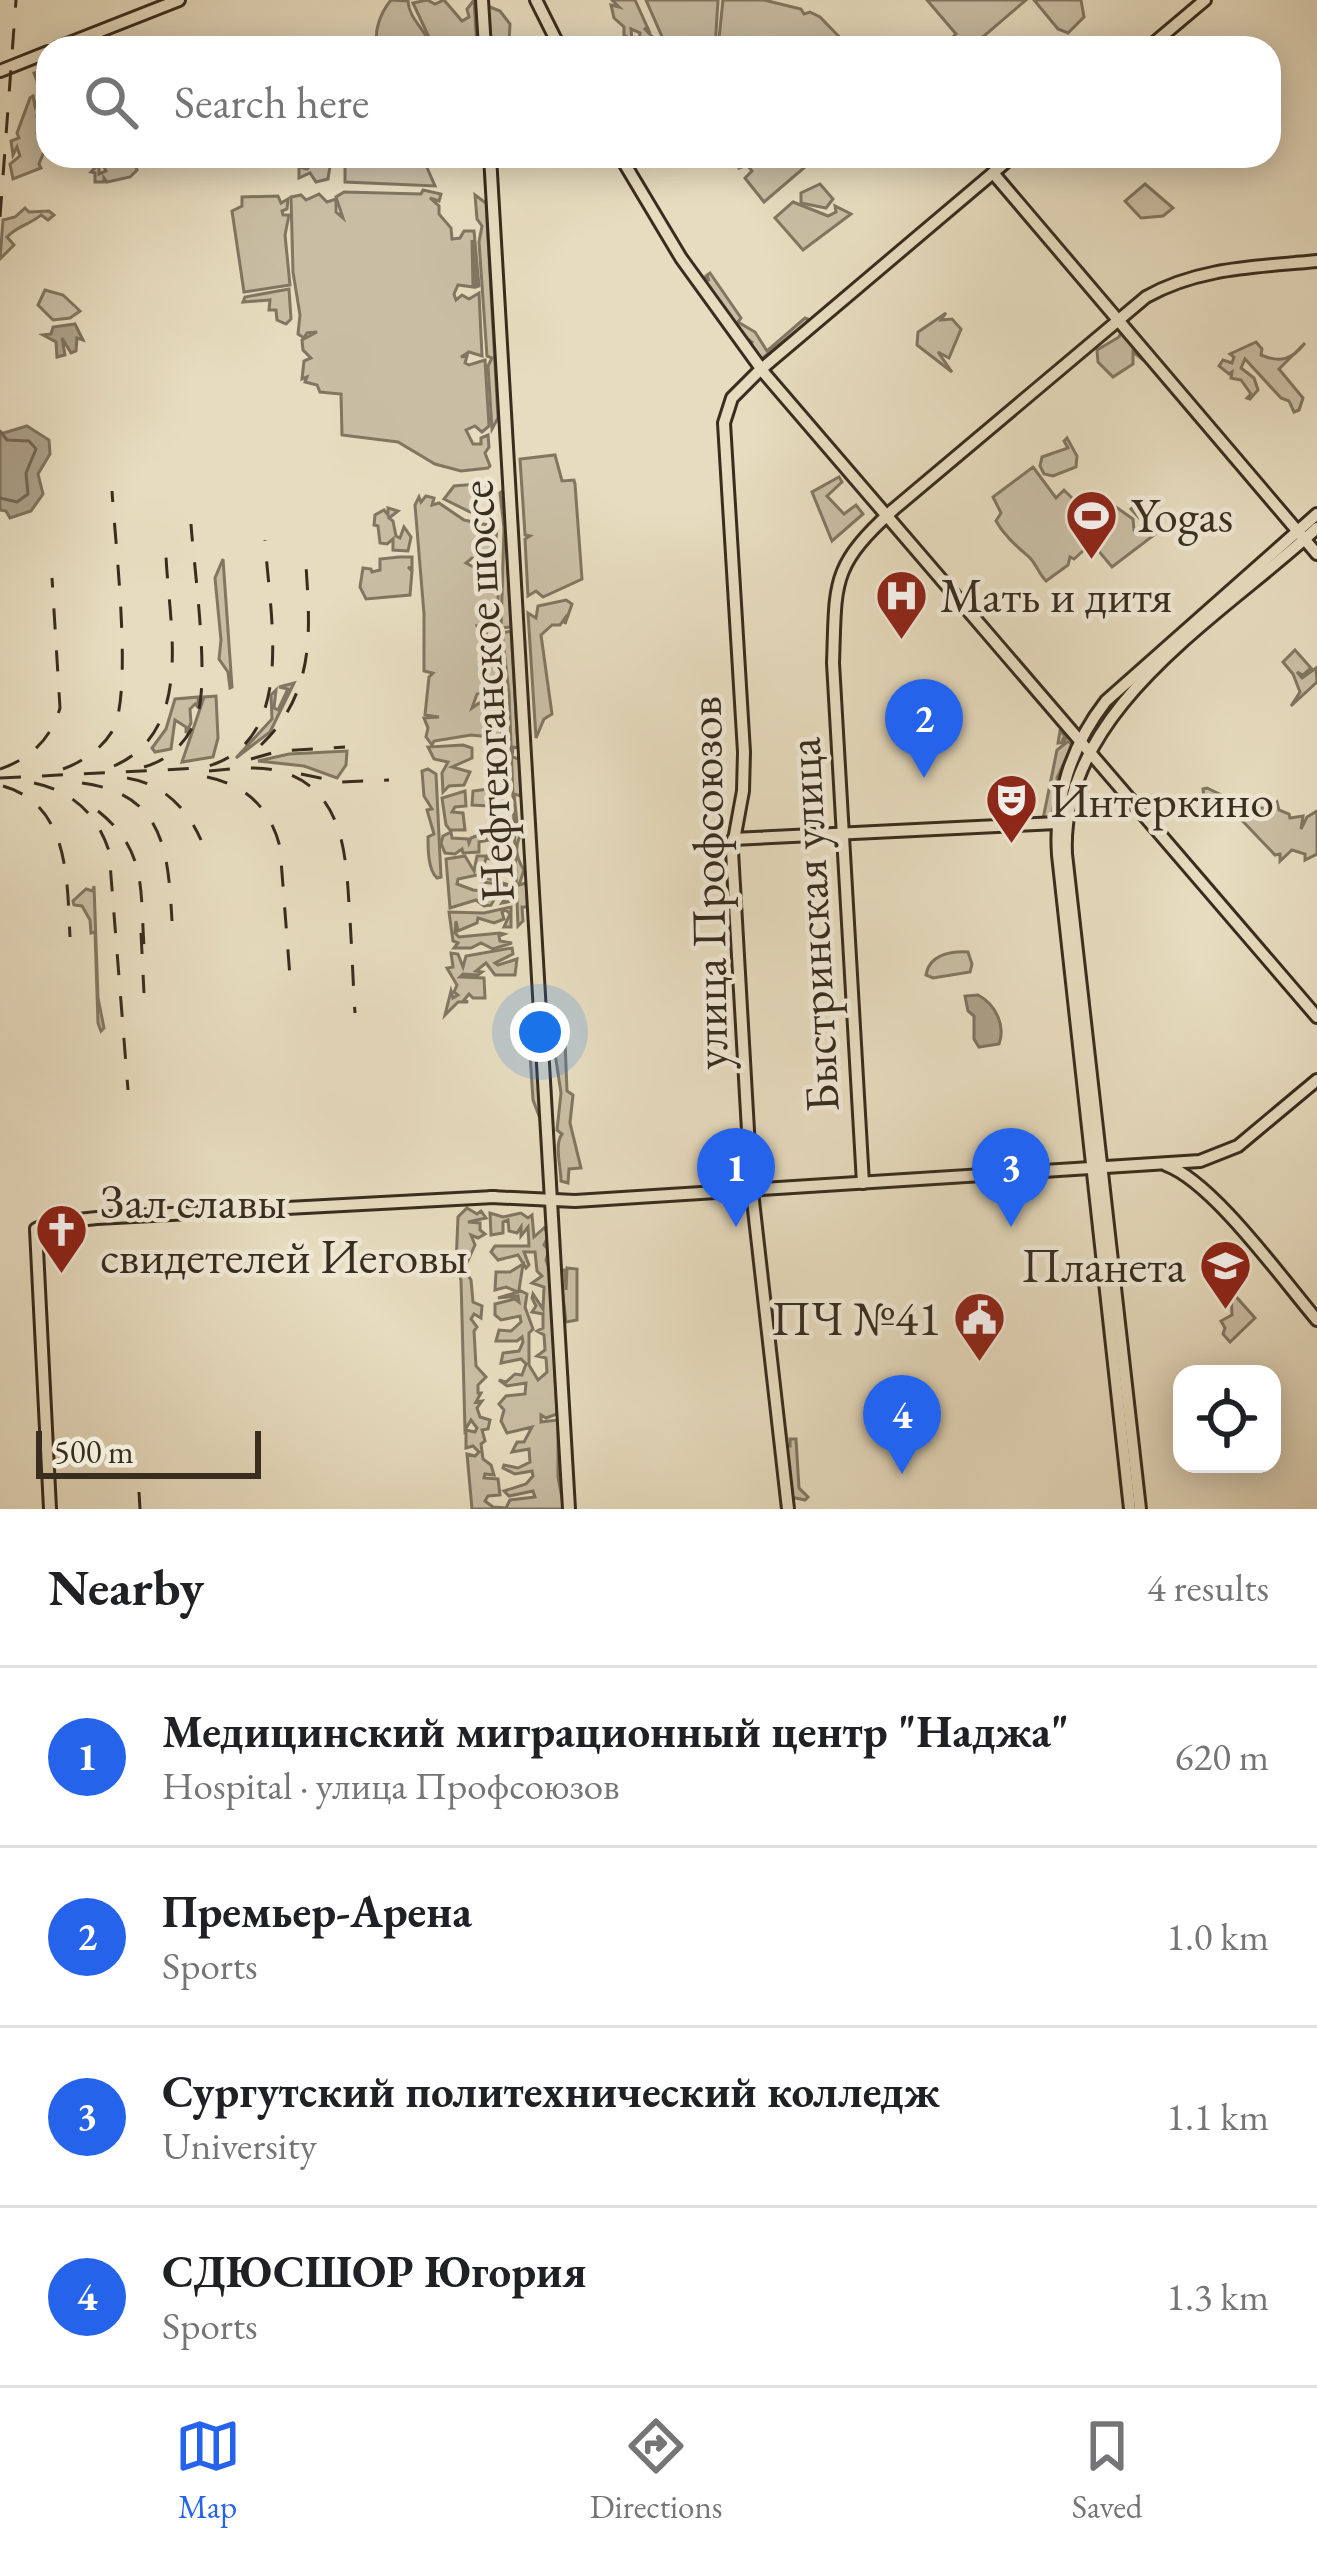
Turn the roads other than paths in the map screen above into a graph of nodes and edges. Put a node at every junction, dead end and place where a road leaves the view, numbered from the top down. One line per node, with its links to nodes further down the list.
1 (179, 0): 5 (main road)
2 (482, 0): 6 (main road)
3 (539, 0): 7 (main road)
4 (1201, 0): 8 (main road)
5 (88, 36)
6 (484, 36)
7 (558, 36)
8 (1158, 36)
9 (36, 57): 10 (main road)
10 (0, 71)
11 (491, 168): 33 (main road, Нефтеюганское шоссе)
12 (624, 168): 17 (main road)
13 (1003, 168): 14 (main road, улица Профсоюзов)
14 (997, 173): 16 (main road); 17 (main road, улица Профсоюзов)
15 (1317, 258): 16 (main road, Быстринская улица)
16 (1118, 315): 18 (main road, Быстринская улица); 20 (main road)
17 (763, 371): 18 (main road); 26 (main road, улица Профсоюзов)
18 (885, 513): 22 (main road); 25 (main road, Быстринская улица)
19 (1317, 514): 20 (main road)
20 (1308, 534): 21 (main road); 22 (main road); 23 (main road)
21 (1317, 554)
22 (1081, 741): 23 (main road); 24 (main road)
23 (1091, 752): 27 (main road); 28 (main road)
24 (1057, 823): 25 (main road); 27 (main road)
25 (844, 834): 26 (main road); 34 (main road, Быстринская улица)
26 (733, 838): 36 (main road, улица Профсоюзов)
27 (1072, 950): 31 (main road)
28 (1317, 1017)
29 (1317, 1080): 30 (main road)
30 (1209, 1160): 32 (main road); 39 (main road)
31 (1097, 1168): 32 (main road); 34 (main road); 43 (main road)
32 (1186, 1169): 39 (main road)
33 (550, 1170): 35 (main road); 37 (main road, Нефтеюганское шоссе); 38 (main road)
34 (863, 1183): 36 (main road)
35 (528, 1196): 37 (main road); 40 (main road); 44 (main road)
36 (752, 1196): 38 (main road); 46 (main road, улица Профсоюзов)
37 (552, 1198): 38 (main road); 40 (main road, Нефтеюганское шоссе)
38 (572, 1198): 41 (main road)
39 (1213, 1199): 42 (main road)
40 (553, 1220): 41 (main road, Нефтеюганское шоссе); 45 (main road, Нефтеюганское шоссе)
41 (557, 1250): 45 (main road, Нефтеюганское шоссе)
42 (1317, 1320)
43 (1120, 1372): 47 (main road); 48 (main road)
44 (50, 1509)
45 (571, 1509)
46 (788, 1509)
47 (1130, 1509)
48 (1141, 1509)

